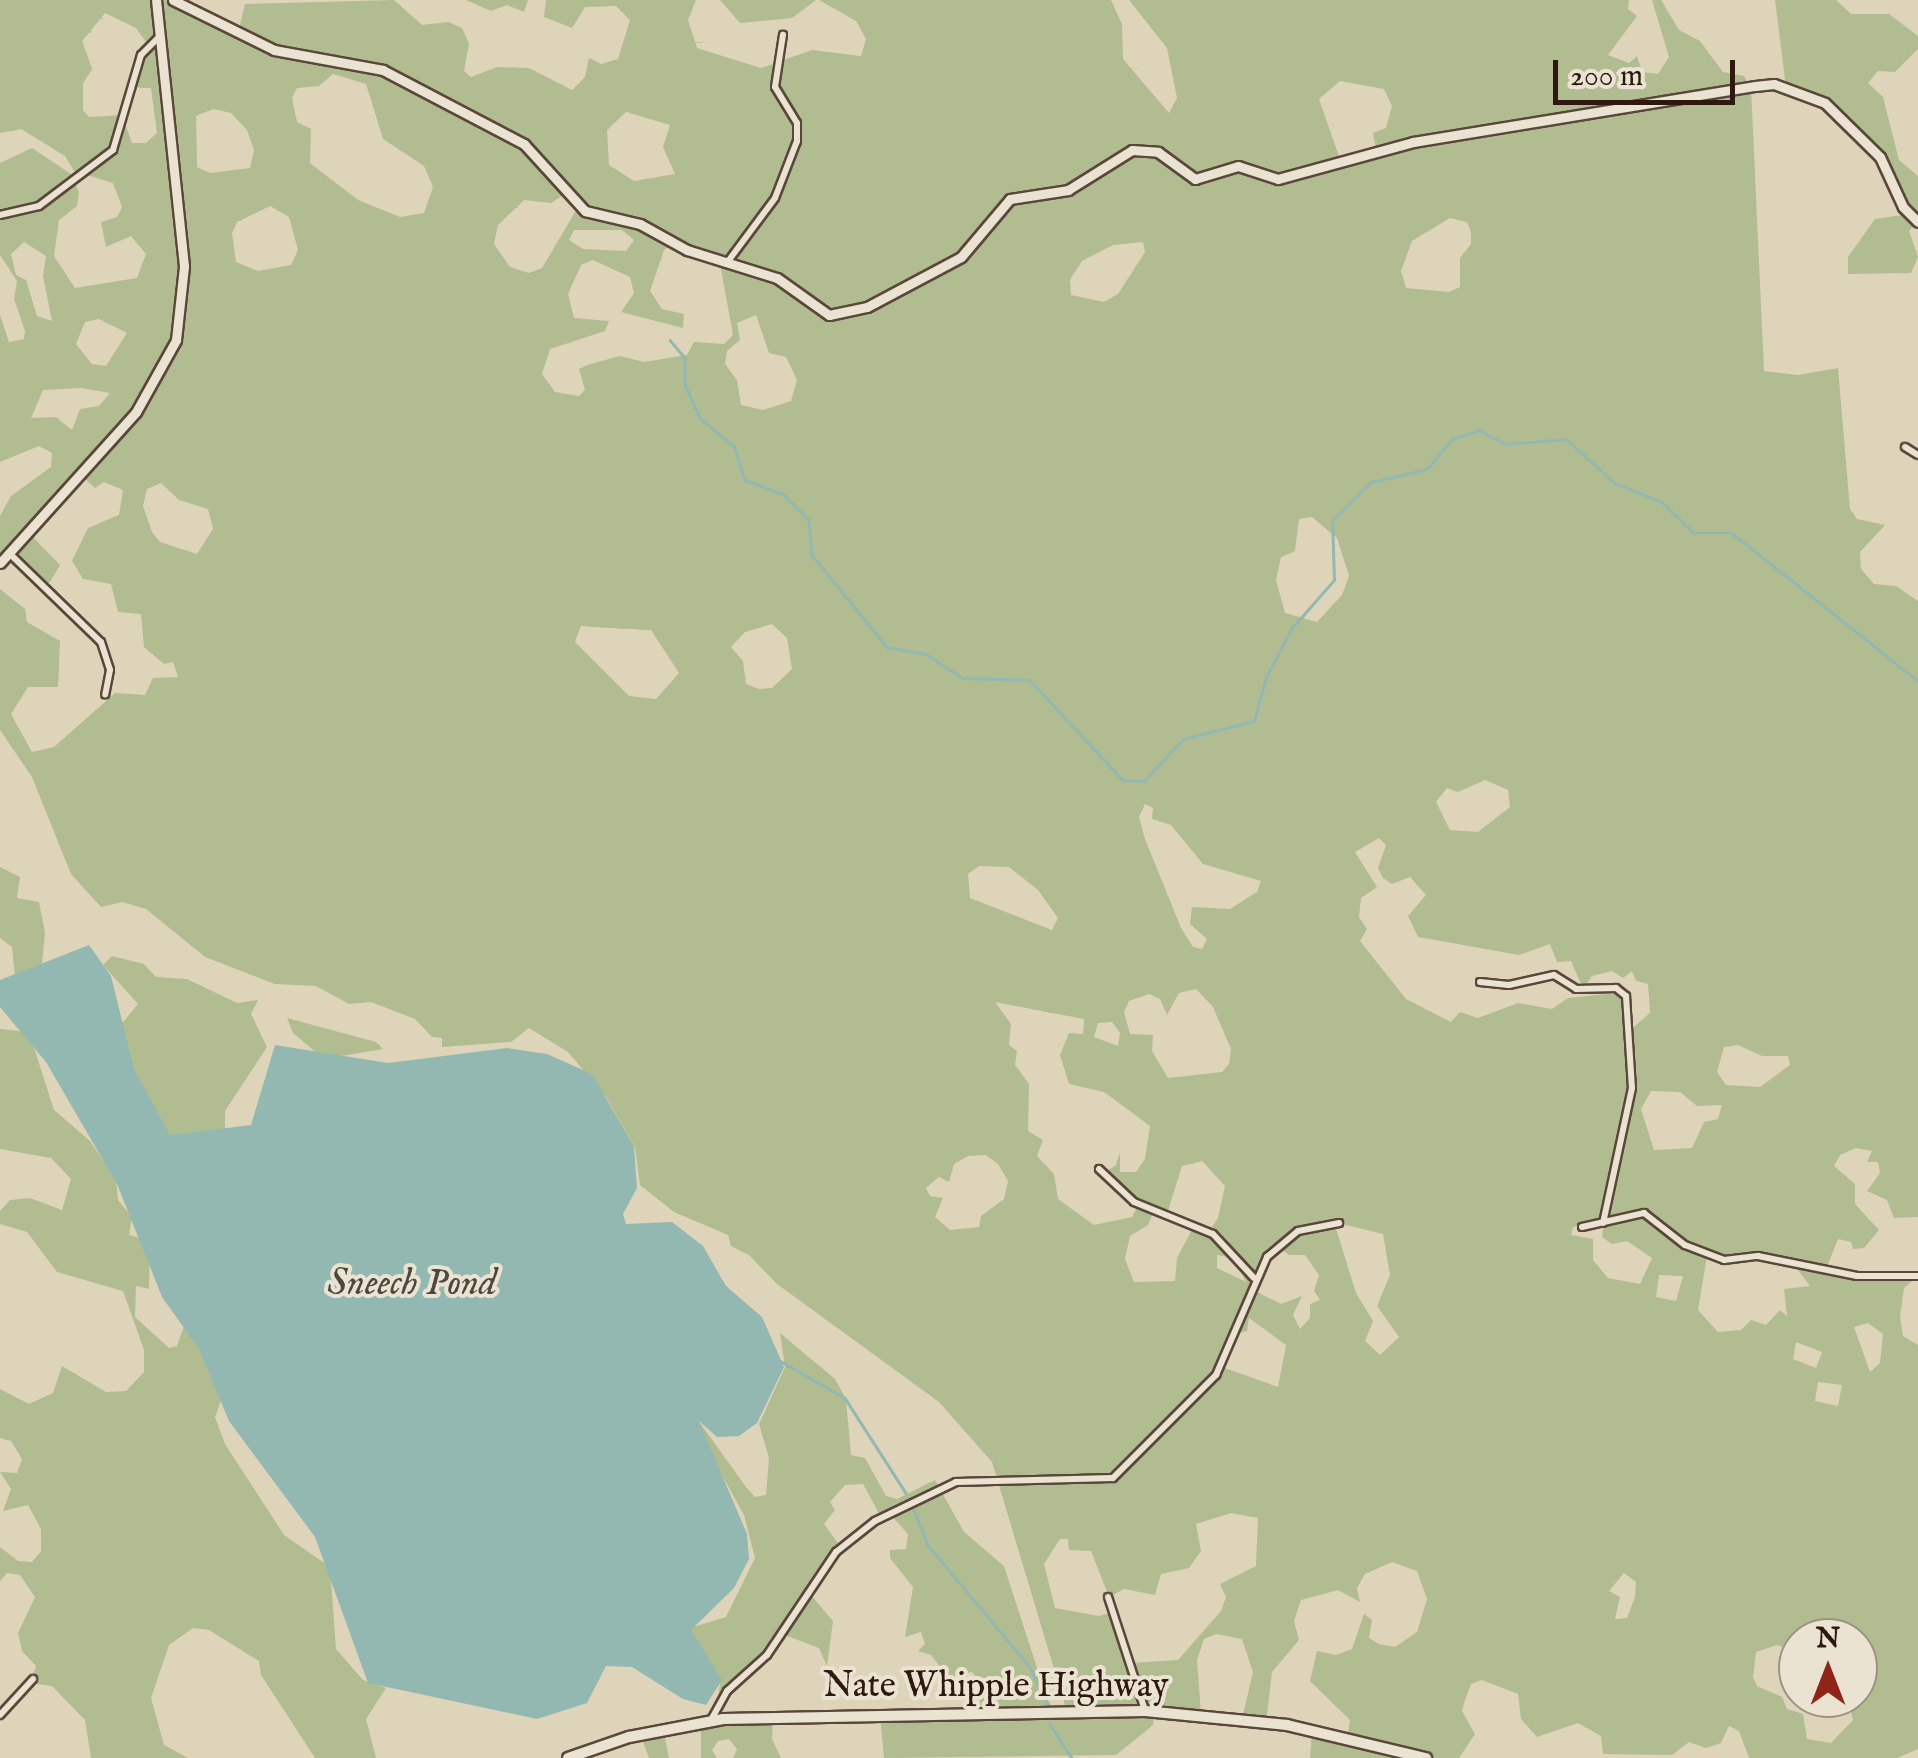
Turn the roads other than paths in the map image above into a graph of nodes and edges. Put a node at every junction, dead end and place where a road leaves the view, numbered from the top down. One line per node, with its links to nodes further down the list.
1 (156, 0): 4 (street)
2 (173, 0): 7 (street)
3 (782, 34): 7 (street)
4 (160, 36): 5 (street); 10 (street)
5 (0, 215)
6 (1918, 222): 7 (street)
7 (729, 260)
8 (1905, 447): 9 (street)
9 (1918, 455)
10 (9, 553): 11 (street); 12 (street)
11 (0, 564)
12 (105, 695)
13 (1480, 982): 16 (street)
14 (1099, 1169): 19 (street)
15 (1339, 1223): 19 (street)
16 (1603, 1223): 17 (street); 18 (street)
17 (1582, 1227)
18 (1918, 1276)
19 (1255, 1279): 24 (street)
20 (1108, 1597): 22 (street)
21 (34, 1678): 23 (street)
22 (1145, 1711): 24 (main road, Nate Whipple Highway); 26 (main road, Nate Whipple Highway)
23 (0, 1715)
24 (711, 1720): 25 (main road, Nate Whipple Highway)
25 (568, 1758)
26 (1426, 1758)

